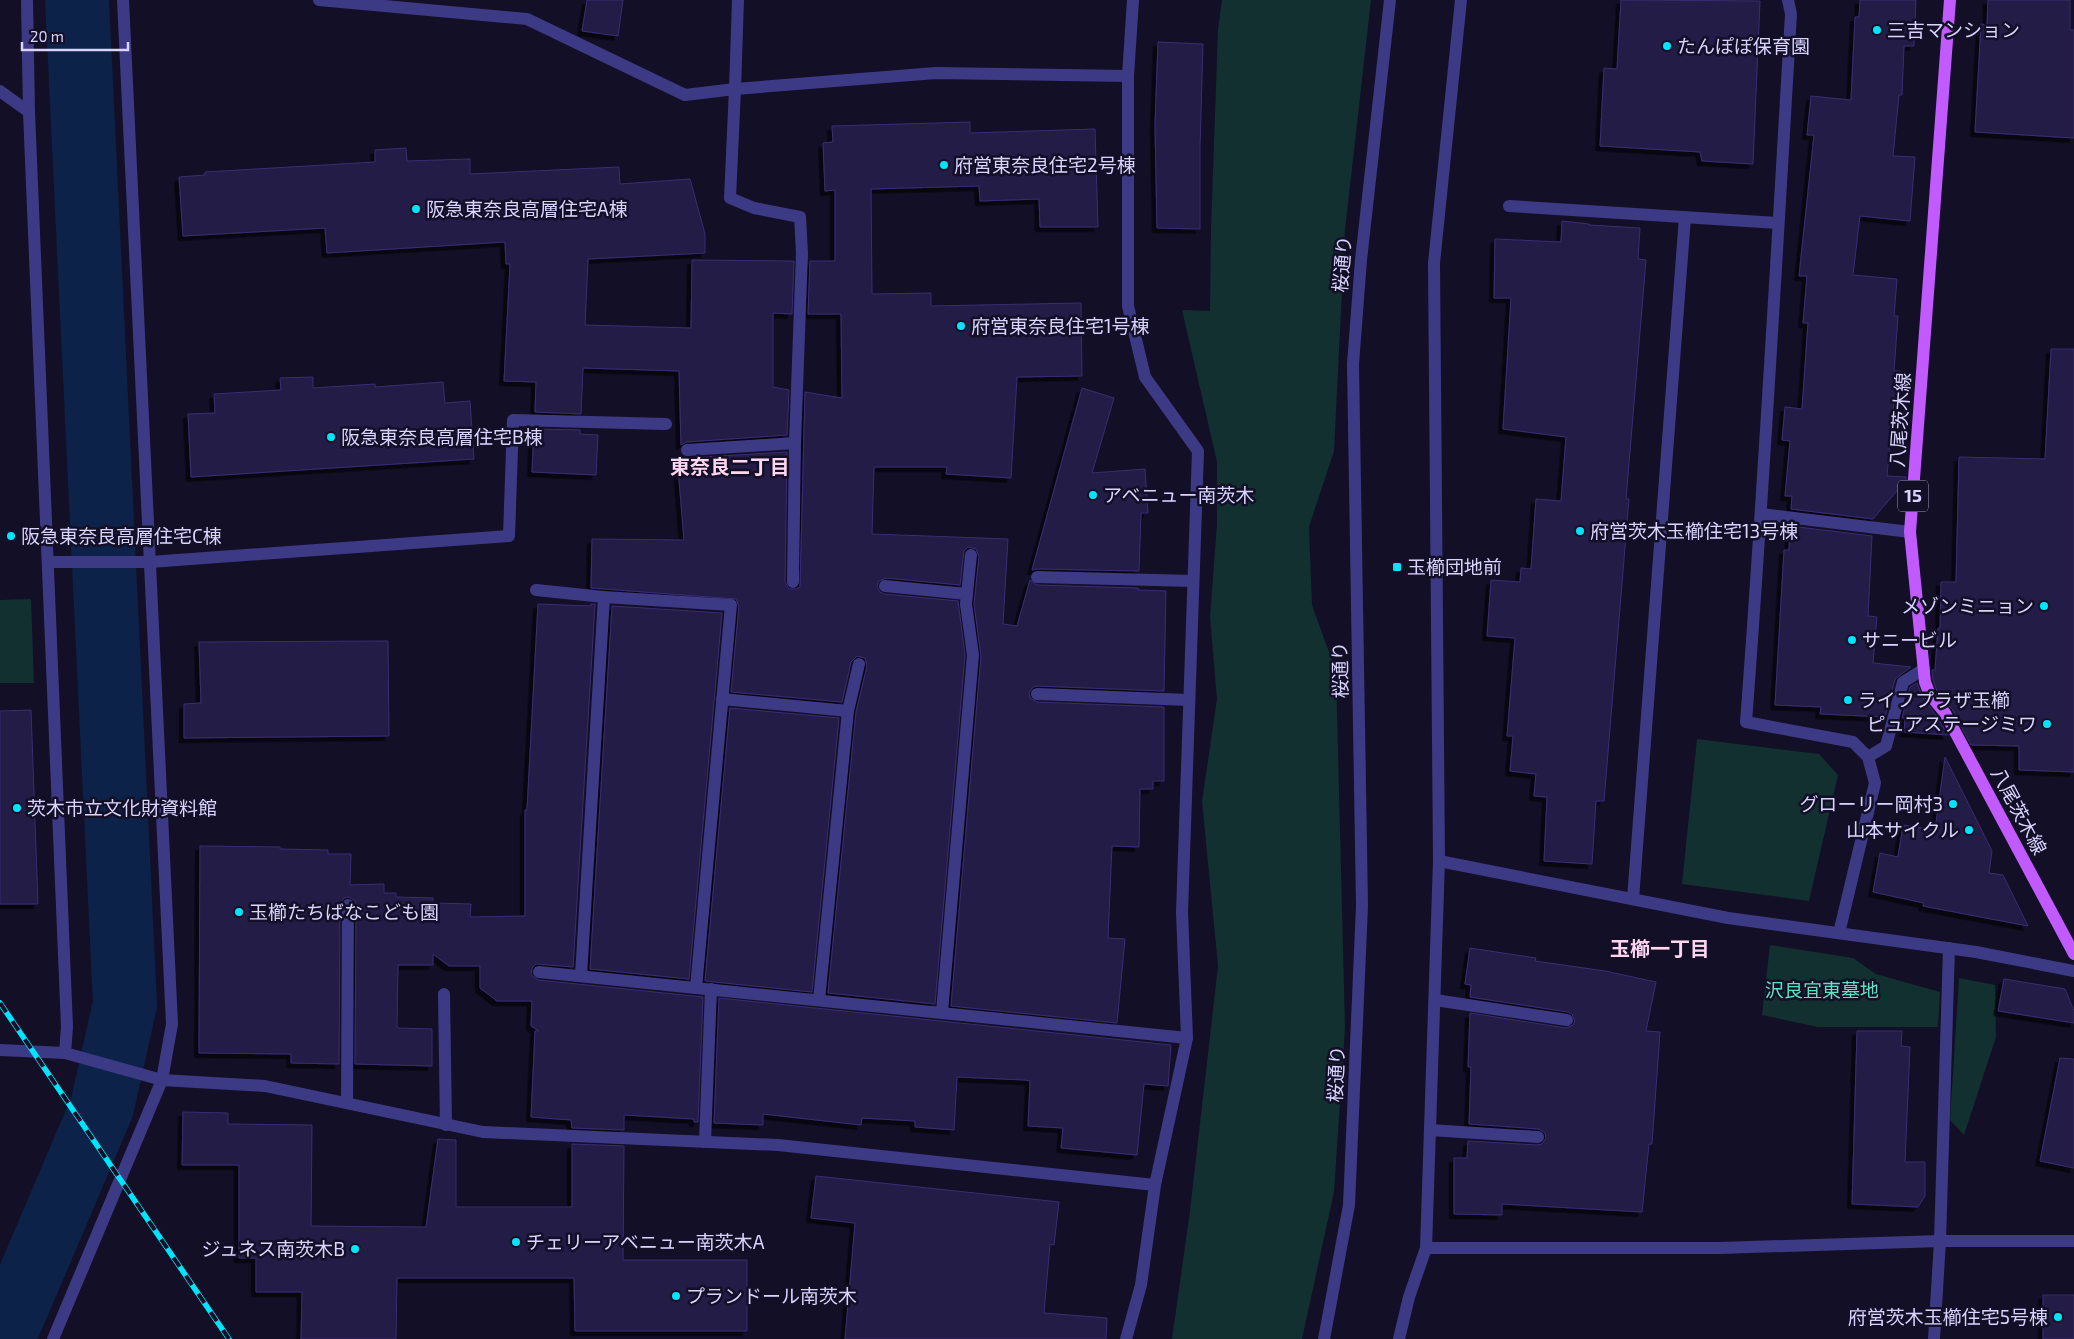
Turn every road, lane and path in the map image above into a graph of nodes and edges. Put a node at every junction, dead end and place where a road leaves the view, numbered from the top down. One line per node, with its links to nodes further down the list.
1 (26, 0): 13 (street)
2 (123, 0): 24 (street)
3 (319, 0): 11 (street)
4 (738, 0): 11 (street)
5 (1133, 0): 10 (street)
6 (1390, 0): 70 (street, 桜通り)
7 (1461, 0): 39 (street)
8 (1788, 0): 16 (street)
9 (1950, 0): 21 (main road, 八尾茨木線 / 15)
10 (1128, 76): 11 (street); 26 (street)
11 (735, 89): 18 (street)
12 (0, 90): 13 (street)
13 (29, 112): 23 (street)
14 (1509, 206): 15 (street)
15 (1685, 217): 16 (street); 40 (street)
16 (1778, 223): 20 (street)
17 (666, 424): 24 (street)
18 (795, 443): 19 (street); 27 (street)
19 (687, 450)
20 (1762, 514): 21 (street); 38 (street)
21 (1910, 532): 33 (main road, 八尾茨木線 / 15)
22 (971, 555): 30 (street)
23 (48, 562): 24 (street); 57 (street)
24 (150, 562): 58 (street)
25 (1036, 577): 26 (street)
26 (1193, 581): 36 (street)
27 (793, 582)
28 (885, 586): 30 (street)
29 (536, 590): 31 (street)
30 (967, 594): 53 (street)
31 (604, 597): 35 (street); 47 (street)
32 (859, 664): 37 (street)
33 (1924, 669): 38 (street); 44 (main road, 八尾茨木線 / 15)
34 (1038, 694): 36 (street)
35 (722, 699): 37 (street); 48 (street)
36 (1189, 700): 55 (street)
37 (848, 711): 51 (street)
38 (1868, 757): 42 (street)
39 (1439, 861): 40 (street); 52 (street)
40 (1632, 899): 42 (street)
41 (348, 905): 59 (street)
42 (1839, 933): 43 (street)
43 (1949, 948): 45 (street); 65 (street)
44 (2074, 954)
45 (2074, 971)
46 (539, 972): 47 (street)
47 (581, 976): 48 (street)
48 (696, 988): 49 (street)
49 (710, 989): 51 (street); 63 (street)
50 (444, 994): 60 (street)
51 (819, 1000): 53 (street)
52 (1434, 1000): 54 (street); 61 (street)
53 (942, 1012): 55 (street)
54 (1567, 1020)
55 (1187, 1038): 64 (street)
56 (0, 1050): 57 (street)
57 (65, 1053): 58 (street)
58 (162, 1080): 59 (street); 68 (street)
59 (347, 1103): 60 (street)
60 (446, 1124): 63 (street)
61 (1430, 1130): 62 (street); 67 (street)
62 (1538, 1138)
63 (705, 1142): 64 (street)
64 (1155, 1185): 69 (street)
65 (1940, 1241): 66 (street); 67 (street); 72 (street)
66 (2074, 1241)
67 (1426, 1248): 71 (street)
68 (53, 1339)
69 (1126, 1339)
70 (1324, 1339)
71 (1399, 1339)
72 (1934, 1339)

